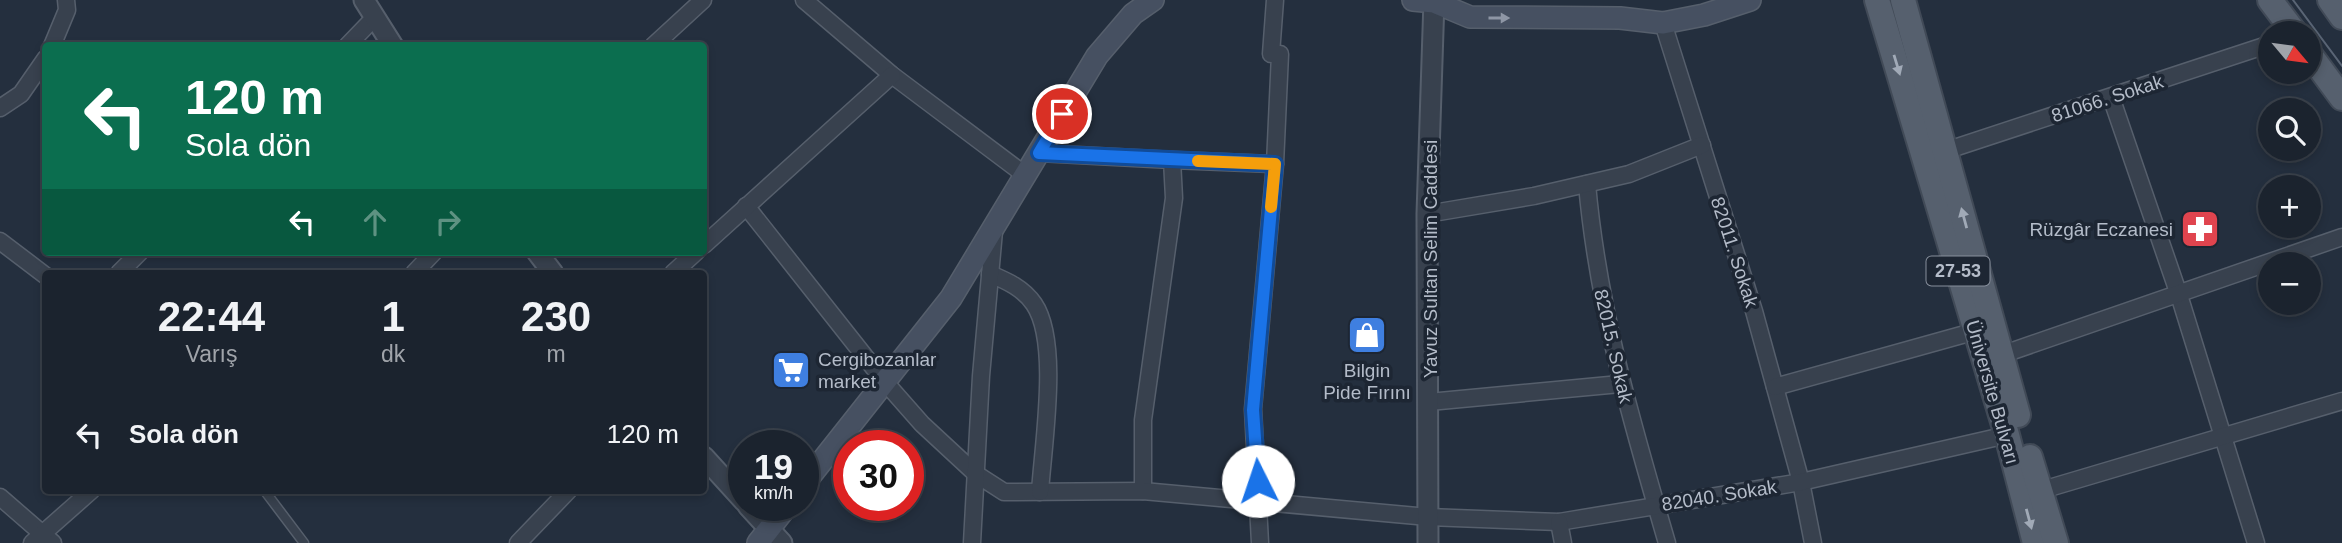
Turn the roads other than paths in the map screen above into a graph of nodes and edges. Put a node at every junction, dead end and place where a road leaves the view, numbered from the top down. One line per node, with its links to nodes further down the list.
1 (66, 0): 16 (street)
2 (703, 0): 19 (street)
3 (804, 0): 23 (street)
4 (1153, 0): 29 (main road)
5 (1275, 0): 31 (street)
6 (1430, 0): 15 (main road, one-way to 15); 35 (street, Yavuz Sultan Selim Caddesi)
7 (1750, 0): 15 (main road)
8 (1877, 0): 51 (main road, Üniversite Bulvarı / 27-53, one-way to 51)
9 (2270, 0): 14 (main road)
10 (2330, 0): 13 (main road)
11 (1905, 3): 28 (main road, Üniversite Bulvarı)
12 (368, 5): 17 (street); 18 (street)
13 (2342, 17)
14 (2286, 21)
15 (1663, 23): 27 (street, 82011. Sokak)
16 (54, 42)
17 (349, 42)
18 (391, 42)
19 (657, 42)
20 (2258, 48): 24 (street, 81066. Sokak)
21 (42, 64): 26 (street)
22 (2321, 70): 25 (main road)
23 (891, 75): 32 (street); 34 (street)
24 (2110, 97): 28 (street, 81066. Sokak); 50 (street)
25 (2342, 98)
26 (0, 108)
27 (1703, 145): 33 (street); 55 (street, 82011. Sokak)
28 (1945, 151): 52 (main road, Üniversite Bulvarı, one-way to 28)
29 (1039, 153): 30 (street); 32 (main road)
30 (1172, 160): 31 (street); 65 (street)
31 (1275, 164): 72 (street)
32 (1026, 175): 36 (main road)
33 (1587, 184): 35 (street); 54 (street, 82015. Sokak)
34 (746, 206): 39 (street); 53 (street, 82040. Sokak)
35 (1427, 214): 57 (street, Yavuz Sultan Selim Caddesi)
36 (994, 227): 49 (street); 53 (main road)
37 (2342, 237): 50 (street)
38 (0, 241): 48 (street)
39 (707, 242)
40 (136, 256): 44 (street)
41 (430, 256): 45 (street)
42 (540, 256): 46 (street)
43 (692, 256): 47 (street)
44 (122, 270)
45 (417, 270)
46 (551, 270)
47 (676, 270)
48 (42, 273)
49 (990, 274): 62 (street); 67 (street)
50 (2179, 295): 52 (street); 59 (street)
51 (1976, 331): 55 (street); 58 (main road, Üniversite Bulvarı / 27-53)
52 (2001, 355): 66 (main road, Üniversite Bulvarı)
53 (885, 382): 61 (main road); 62 (street, 82040. Sokak)
54 (1620, 384): 57 (street); 73 (street, 82015. Sokak)
55 (1775, 387): 63 (street, 82011. Sokak)
56 (2342, 401): 59 (street)
57 (1429, 402): 74 (street, Yavuz Sultan Selim Caddesi)
58 (2007, 435): 63 (street, 82040. Sokak); 88 (main road, Üniversite Bulvarı / 27-53, one-way to 88)
59 (2224, 438): 66 (street); 90 (street)
60 (707, 460): 64 (street)
61 (819, 465)
62 (976, 474): 67 (street, 82040. Sokak); 82 (street)
63 (1801, 482): 73 (street, 82040. Sokak); 87 (street, 82011. Sokak)
64 (728, 483)
65 (1143, 491): 67 (street, 82040. Sokak); 72 (street, 82040. Sokak)
66 (2039, 491): 89 (main road, Üniversite Bulvarı)
67 (1040, 492)
68 (88, 494): 79 (street)
69 (267, 494): 80 (lane)
70 (565, 494): 81 (street)
71 (0, 497): 79 (street)
72 (1259, 504): 74 (street, 82040. Sokak); 83 (street)
73 (1656, 505): 77 (street, 82040. Sokak); 86 (street, 82015. Sokak)
74 (1428, 517): 77 (street, 82040. Sokak); 84 (street, Yavuz Sultan Selim Caddesi)
75 (758, 521): 78 (street)
76 (779, 521): 78 (main road)
77 (1559, 522): 85 (street)
78 (770, 538)
79 (43, 540)
80 (304, 543)
81 (518, 543)
82 (972, 543)
83 (1260, 543)
84 (1428, 543)
85 (1563, 543)
86 (1667, 543)
87 (1813, 543)
88 (2035, 543)
89 (2056, 543)
90 (2256, 543)

